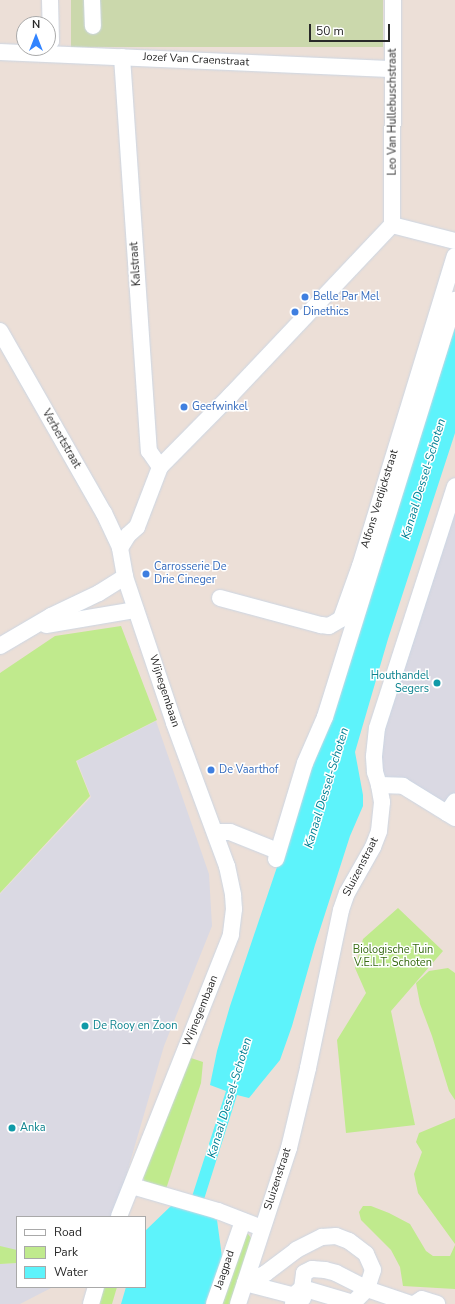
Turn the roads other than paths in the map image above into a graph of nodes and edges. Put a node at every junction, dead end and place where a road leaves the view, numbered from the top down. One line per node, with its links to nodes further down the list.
1 (50, 0): 4 (street)
2 (92, 0): 5 (street)
3 (393, 0): 10 (street, Leo Van Hullebuschstraat)
4 (50, 16)
5 (93, 26)
6 (16, 51): 7 (street, Jozef Van Craenstraat)
7 (0, 52)
8 (56, 52): 9 (street, Jozef Van Craenstraat)
9 (122, 57): 10 (street, Jozef Van Craenstraat); 16 (street, Kalstraat)
10 (393, 68): 11 (street, Leo Van Hullebuschstraat)
11 (392, 225): 12 (street); 16 (street)
12 (455, 241)
13 (455, 256): 20 (street, Alfons Verdijckstraat)
14 (455, 300): 26 (street)
15 (0, 331): 18 (street, Verbertstraat)
16 (160, 467): 18 (street)
17 (455, 486): 24 (street, Sluizenstraat)
18 (120, 548): 19 (street, Wijnegembaan)
19 (125, 577): 21 (street, Wijnegembaan); 22 (street)
20 (220, 598)
21 (136, 610): 22 (street); 26 (street, Wijnegembaan)
22 (72, 613): 23 (street)
23 (0, 646)
24 (379, 785): 25 (street); 30 (street, Sluizenstraat)
25 (452, 811)
26 (215, 832): 27 (street, Wijnegembaan)
27 (132, 1186): 28 (street, Wijnegembaan); 29 (street)
28 (118, 1216)
29 (240, 1228): 30 (street); 38 (street, Jaagpad)
30 (262, 1228): 31 (street, Sluizenstraat)
31 (245, 1282): 33 (street); 34 (street); 35 (street, Sluizenstraat)
32 (96, 1288): 37 (street)
33 (367, 1289): 34 (street); 36 (street); 40 (street)
34 (296, 1296): 36 (street); 39 (street)
35 (239, 1302)
36 (345, 1303)
37 (91, 1304)
38 (214, 1304)
39 (322, 1304)
40 (411, 1304)
41 (414, 1304): 42 (street)
42 (437, 1304)

